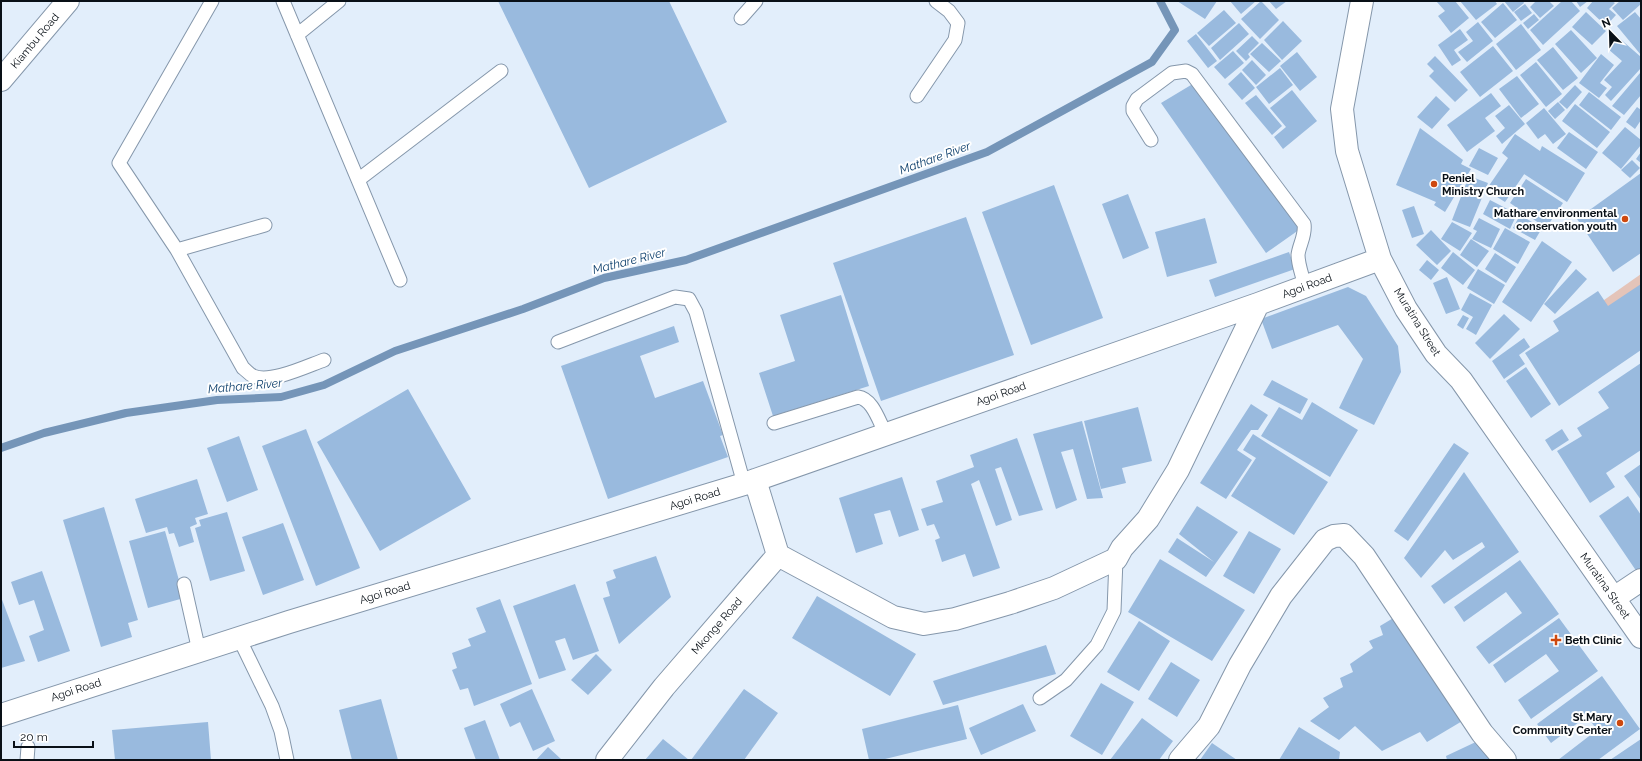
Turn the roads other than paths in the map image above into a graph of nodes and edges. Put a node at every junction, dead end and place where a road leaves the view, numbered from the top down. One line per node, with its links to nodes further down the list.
1 (68, 1): 11 (main road, Kiambu Road)
2 (212, 1): 16 (lane)
3 (283, 1): 9 (lane)
4 (338, 1): 9 (lane)
5 (756, 1): 8 (lane)
6 (936, 1): 12 (lane)
7 (1362, 1): 17 (main road, Muratina Street)
8 (741, 18)
9 (297, 35): 14 (lane)
10 (501, 71): 14 (lane)
11 (1, 80)
12 (917, 96)
13 (1151, 140): 19 (lane)
14 (358, 180): 18 (lane)
15 (265, 225): 16 (lane)
16 (177, 250): 22 (lane)
17 (1380, 259): 19 (main road, Agoi Road); 30 (main road, Muratina Street)
18 (400, 280)
19 (1305, 287): 20 (main road, Agoi Road)
20 (1258, 304): 24 (main road, Agoi Road); 27 (main road)
21 (558, 342): 25 (lane)
22 (324, 360)
23 (774, 423): 24 (lane)
24 (886, 434): 25 (main road, Agoi Road)
25 (750, 482): 26 (main road); 32 (main road, Agoi Road)
26 (778, 555): 27 (main road); 37 (main road, Mkonge Road)
27 (1116, 559): 34 (lane)
28 (1641, 580): 30 (main road)
29 (184, 584): 33 (lane)
30 (1614, 598): 31 (main road, Muratina Street)
31 (1641, 637)
32 (239, 638): 33 (main road, Agoi Road); 36 (lane)
33 (199, 650): 35 (main road, Agoi Road)
34 (1040, 698)
35 (1, 715)
36 (287, 760)
37 (607, 760)
38 (1180, 760): 39 (main road)
39 (1505, 760)

